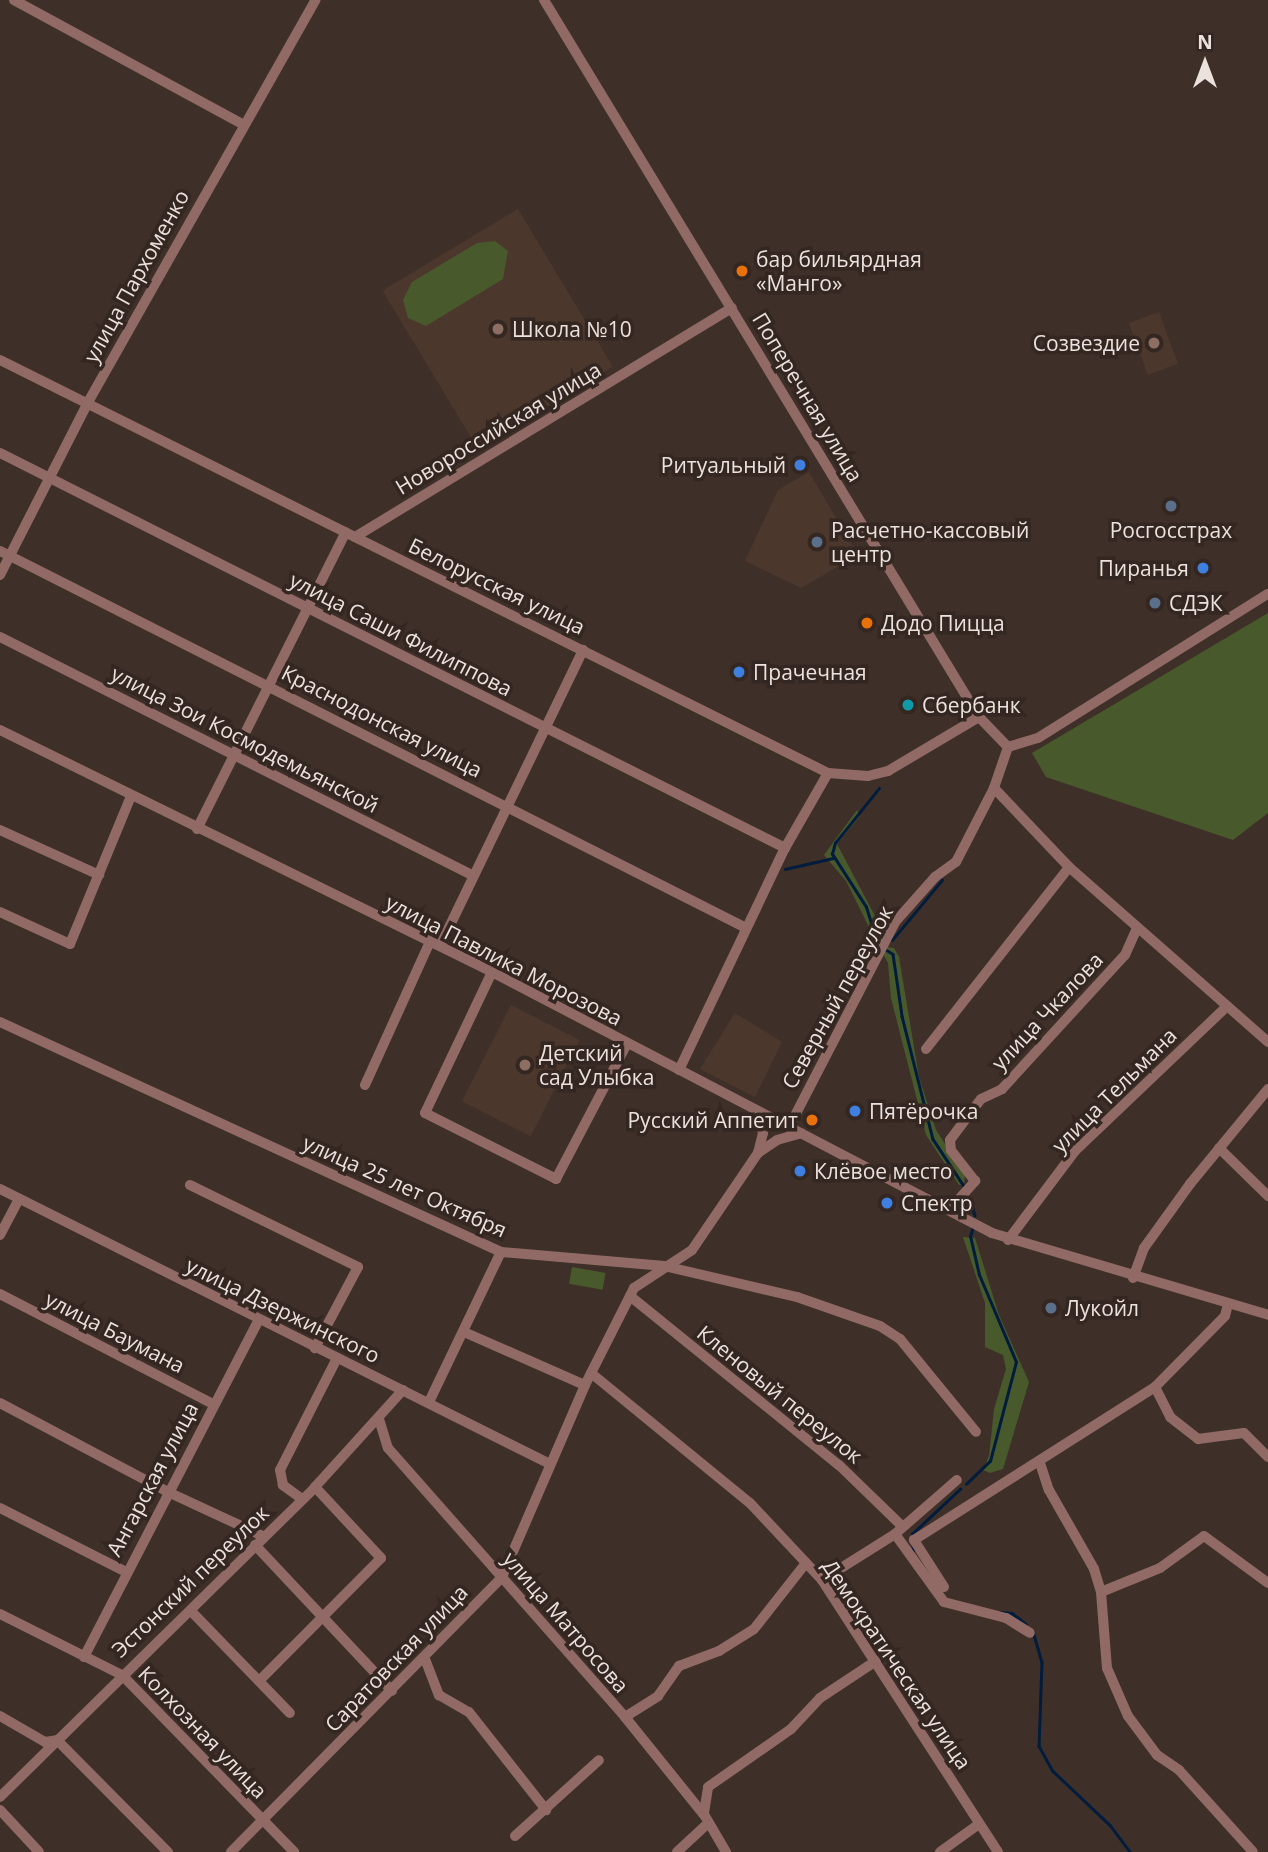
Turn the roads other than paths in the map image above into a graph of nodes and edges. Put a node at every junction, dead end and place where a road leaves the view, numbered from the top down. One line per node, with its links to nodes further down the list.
1 (14, 0): 4 (street)
2 (316, 0): 4 (street, улица Пархоменко)
3 (544, 0): 5 (street, Поперечная улица)
4 (242, 124): 7 (street, улица Пархоменко)
5 (732, 308): 10 (street, Новороссийская улица); 18 (street, Поперечная улица)
6 (0, 360): 7 (street, Белорусская улица)
7 (87, 404): 9 (street, улица Пархоменко); 10 (street, Белорусская улица)
8 (0, 453): 9 (street, улица Саши Филиппова)
9 (50, 477): 11 (street, улица Пархоменко); 14 (street, улица Саши Филиппова)
10 (350, 535): 14 (street); 16 (street, Белорусская улица)
11 (5, 553): 12 (street, улица Пархоменко); 17 (street, Краснодонская улица)
12 (0, 575)
13 (1268, 594): 21 (street)
14 (310, 609): 17 (street); 19 (street, улица Саши Филиппова)
15 (0, 637): 22 (street, улица Зои Космодемьянской)
16 (583, 650): 19 (street); 23 (street, Белорусская улица)
17 (270, 686): 22 (street); 26 (street, Краснодонская улица)
18 (979, 717): 21 (street, Поперечная улица); 23 (street, Белорусская улица)
19 (545, 727): 26 (street); 29 (street, улица Саши Филиппова)
20 (0, 730): 25 (street, улица Павлика Морозова)
21 (1008, 747): 24 (street, Северный переулок)
22 (234, 755): 27 (street); 32 (street, улица Зои Космодемьянской)
23 (828, 773): 29 (street)
24 (994, 788): 30 (street); 47 (street, Северный переулок)
25 (131, 796): 27 (street, улица Павлика Морозова); 31 (street)
26 (507, 805): 32 (street); 35 (street, Краснодонская улица)
27 (197, 829): 36 (street, улица Павлика Морозова)
28 (0, 830): 31 (street)
29 (785, 848): 35 (street)
30 (1069, 867): 34 (street); 42 (street)
31 (99, 875): 33 (street)
32 (472, 876): 36 (street)
33 (0, 912)
34 (1137, 928): 38 (street); 55 (street, улица Чкалова)
35 (746, 929): 43 (street)
36 (435, 944): 37 (street, улица Павлика Морозова); 44 (street)
37 (492, 972): 41 (street, улица Павлика Морозова); 41 (street)
38 (1227, 1006): 40 (street); 57 (street, улица Тельмана)
39 (0, 1022): 58 (street, улица 25 лет Октября)
40 (1268, 1042)
41 (627, 1044): 43 (street, улица Павлика Морозова)
42 (926, 1049)
43 (679, 1070): 46 (street, улица Павлика Морозова)
44 (365, 1085)
45 (1268, 1089): 49 (street)
46 (758, 1112): 47 (street, улица Павлика Морозова); 50 (street)
47 (789, 1126): 48 (street, улица Павлика Морозова)
48 (801, 1133): 50 (street); 55 (street, улица Павлика Морозова)
49 (1219, 1147): 53 (street); 60 (street)
50 (758, 1153): 59 (street, Саратовская улица)
51 (190, 1185): 67 (street)
52 (0, 1189): 54 (street, улица Дзержинского)
53 (1268, 1196)
54 (19, 1199): 56 (street); 65 (street, улица Дзержинского)
55 (950, 1209): 57 (street, улица Павлика Морозова)
56 (0, 1235)
57 (1008, 1240): 60 (street, улица Павлика Морозова)
58 (501, 1252): 59 (street, улица 25 лет Октября); 66 (street)
59 (664, 1266): 62 (street, Саратовская улица); 77 (street, улица 25 лет Октября)
60 (1133, 1278): 63 (street, улица Павлика Морозова)
61 (0, 1294): 75 (street, улица Баумана)
62 (630, 1296): 69 (street, Саратовская улица); 86 (street, Кленовый переулок)
63 (1228, 1304): 64 (street, улица Павлика Морозова); 71 (street)
64 (1268, 1315)
65 (258, 1321): 67 (street, улица Дзержинского); 75 (street, Ангарская улица)
66 (464, 1332): 70 (street); 73 (street)
67 (315, 1348): 68 (street, улица Дзержинского)
68 (337, 1358): 72 (street, улица Дзержинского); 84 (street)
69 (591, 1373): 70 (street, Саратовская улица); 89 (street, Демократическая улица)
70 (585, 1385): 79 (street, Саратовская улица)
71 (1155, 1387): 78 (street); 80 (street)
72 (403, 1390): 73 (street, улица Дзержинского); 76 (street, Эстонский переулок)
73 (429, 1402): 79 (street, улица Дзержинского)
74 (0, 1403): 83 (street)
75 (213, 1404): 83 (street, Ангарская улица)
76 (379, 1419): 82 (street, Эстонский переулок); 91 (street, улица Матросова)
77 (976, 1432)
78 (1268, 1457)
79 (550, 1464): 91 (street, Саратовская улица)
80 (1040, 1464): 94 (street); 95 (street)
81 (957, 1480): 86 (street)
82 (314, 1487): 84 (street, Эстонский переулок); 98 (street)
83 (168, 1492): 87 (street); 90 (street, Ангарская улица)
84 (302, 1499): 87 (street, Эстонский переулок)
85 (0, 1508): 90 (street)
86 (898, 1530): 92 (street); 99 (street, Кленовый переулок)
87 (263, 1536): 88 (street, Эстонский переулок)
88 (255, 1545): 96 (street, Эстонский переулок); 98 (street)
89 (806, 1563): 92 (street, Демократическая улица); 108 (street)
90 (126, 1572): 100 (street, Ангарская улица)
91 (502, 1577): 101 (street, Саратовская улица); 108 (street, улица Матросова)
92 (822, 1580): 102 (street, Демократическая улица)
93 (1268, 1583): 95 (street)
94 (944, 1587)
95 (1101, 1592): 126 (street)
96 (191, 1611): 103 (street, Эстонский переулок); 104 (street)
97 (0, 1614): 100 (street, Колхозная улица)
98 (322, 1619): 104 (street); 105 (street)
99 (1030, 1633)
100 (84, 1657): 103 (street, Колхозная улица)
101 (425, 1659): 105 (street, Саратовская улица); 113 (street)
102 (876, 1661): 114 (street); 116 (street, Демократическая улица)
103 (122, 1675): 109 (street, Эстонский переулок); 115 (street, Колхозная улица)
104 (259, 1681): 106 (street)
105 (393, 1691): 115 (street, Саратовская улица)
106 (290, 1713)
107 (0, 1716): 109 (street)
108 (625, 1717): 114 (street, улица Матросова)
109 (57, 1740): 111 (street, Эстонский переулок); 119 (street)
110 (598, 1760): 113 (street)
111 (0, 1797)
112 (0, 1810): 118 (street)
113 (546, 1810): 117 (street)
114 (706, 1820): 122 (street); 123 (street, улица Матросова)
115 (263, 1821): 120 (street, Саратовская улица); 121 (street, Колхозная улица)
116 (979, 1824): 124 (street); 125 (street, Демократическая улица)
117 (515, 1836)
118 (39, 1852)
119 (168, 1852)
120 (231, 1852)
121 (294, 1852)
122 (677, 1852)
123 (726, 1852)
124 (940, 1852)
125 (998, 1852)
126 (1253, 1852)

